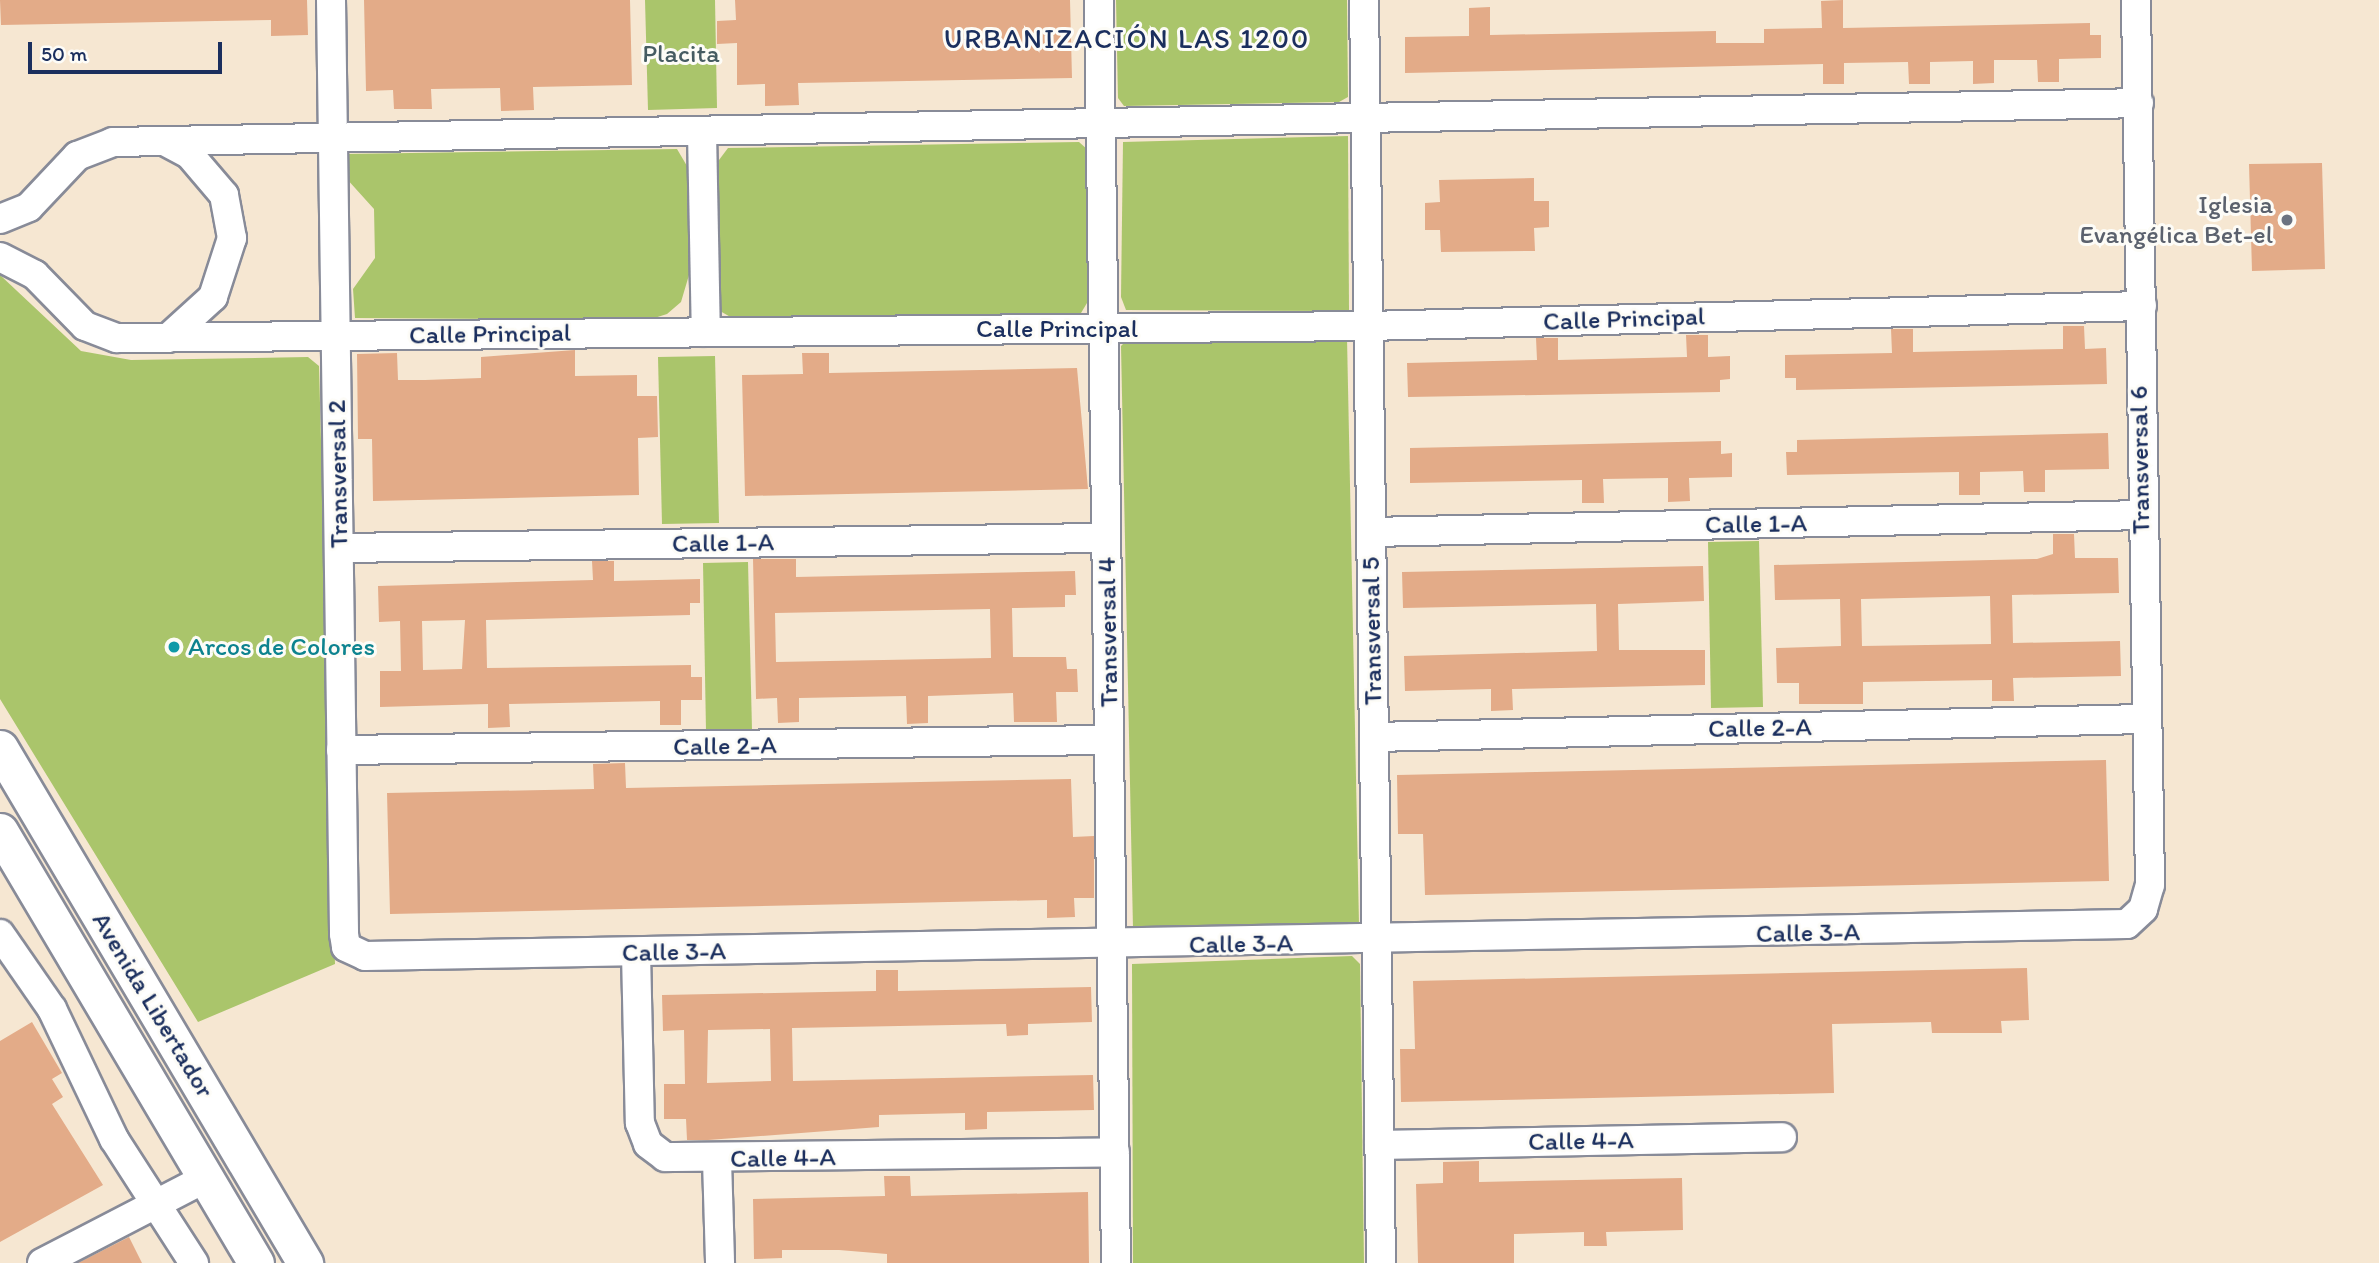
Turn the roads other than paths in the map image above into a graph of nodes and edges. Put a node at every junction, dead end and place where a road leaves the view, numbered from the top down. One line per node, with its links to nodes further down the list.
1 (331, 0): 9 (street, Transversal 2)
2 (1099, 0): 7 (street, Transversal 4)
3 (1364, 0): 6 (street, Transversal 5)
4 (2136, 0): 5 (street, Transversal 6)
5 (2138, 103): 6 (street); 13 (street, Transversal 6)
6 (1366, 119): 7 (street); 14 (street, Transversal 5)
7 (1101, 124): 8 (street); 15 (street, Transversal 4)
8 (702, 132): 9 (street); 16 (street)
9 (333, 138): 10 (street); 17 (street, Transversal 2)
10 (166, 142): 11 (street); 18 (street)
11 (0, 219)
12 (0, 257): 18 (street, Calle Principal)
13 (2141, 306): 14 (street, Calle Principal); 19 (street, Transversal 6)
14 (1368, 326): 15 (street, Calle Principal); 20 (street, Transversal 5)
15 (1104, 329): 16 (street, Calle Principal); 21 (street, Transversal 4)
16 (706, 332): 17 (street, Calle Principal)
17 (336, 336): 18 (street, Calle Principal); 22 (street, Transversal 2)
18 (168, 338)
19 (2141, 515): 20 (street, Calle 1-A); 23 (street, Transversal 6)
20 (1371, 532): 24 (street, Transversal 5)
21 (1107, 538): 22 (street, Calle 1-A); 25 (street, Transversal 4)
22 (339, 548): 27 (street, Transversal 2)
23 (2146, 719): 24 (street, Calle 2-A); 29 (street, Transversal 6)
24 (1374, 737): 31 (street, Transversal 5)
25 (1109, 740): 27 (street, Calle 2-A); 32 (street, Transversal 4)
26 (0, 748): 39 (main road, Avenida Libertador)
27 (341, 750): 33 (street, Transversal 2)
28 (0, 831): 40 (main road, Avenida Libertador)
29 (2136, 918): 31 (street, Calle 3-A)
30 (0, 934): 41 (street)
31 (1376, 942): 32 (street, Calle 3-A); 36 (street, Transversal 5)
32 (1112, 946): 34 (street, Calle 3-A); 37 (street, Transversal 4)
33 (346, 947): 34 (street, Calle 3-A)
34 (636, 953): 38 (street, Calle 4-A)
35 (1782, 1137): 36 (street, Calle 4-A)
36 (1379, 1146): 48 (street, Transversal 5)
37 (1115, 1152): 38 (street, Calle 4-A); 47 (street, Transversal 4)
38 (717, 1160): 46 (street)
39 (245, 1161): 40 (main road); 45 (main road, Avenida Libertador)
40 (206, 1178): 41 (street); 44 (main road, Avenida Libertador)
41 (154, 1202): 42 (street); 43 (street)
42 (42, 1263)
43 (194, 1263)
44 (256, 1263)
45 (305, 1263)
46 (720, 1263)
47 (1116, 1263)
48 (1381, 1263)

